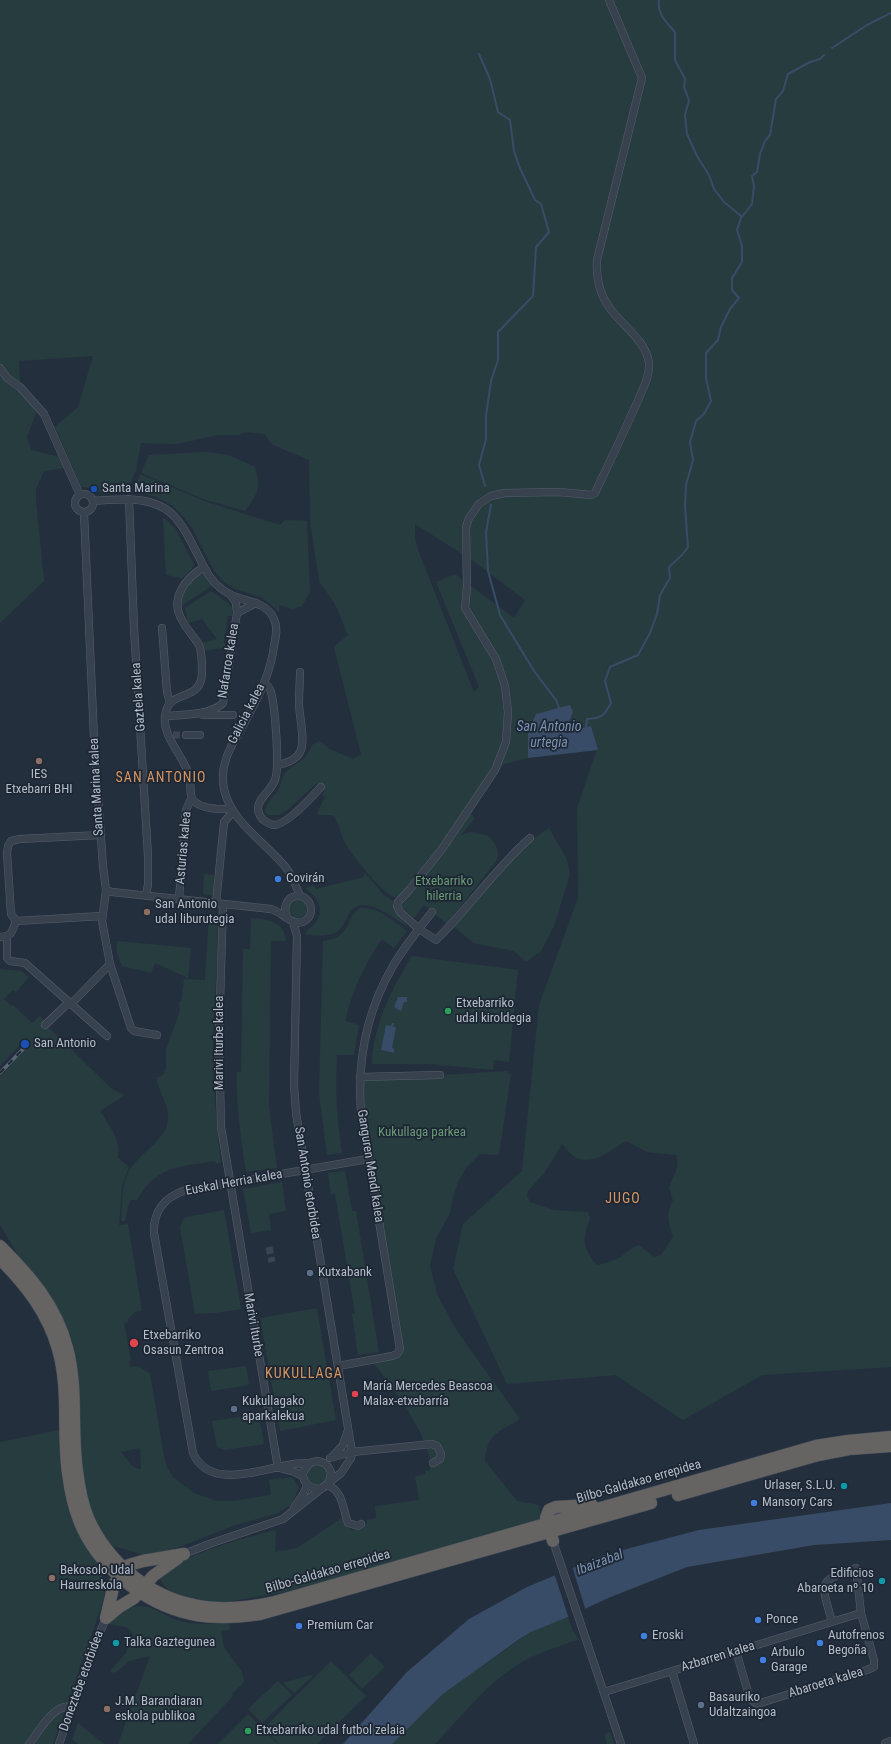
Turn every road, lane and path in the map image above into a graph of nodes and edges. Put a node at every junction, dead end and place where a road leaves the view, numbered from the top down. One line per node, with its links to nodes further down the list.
1 (609, 0): 41 (street)
2 (0, 368): 3 (street)
3 (80, 495): 5 (street); 6 (street)
4 (129, 498): 5 (street, Galicia kalea); 7 (street, Galicia kalea); 28 (street, Gaztela kalea)
5 (93, 501): 6 (street)
6 (84, 513): 24 (street, Santa Marina kalea)
7 (204, 567): 8 (street, Galicia kalea); 14 (street, Nafarroa kalea)
8 (231, 595): 9 (street, Galicia kalea); 10 (street, Nafarroa kalea)
9 (256, 603): 10 (street, Nafarroa kalea); 13 (street, Galicia kalea)
10 (237, 613): 15 (street, Nafarroa kalea)
11 (162, 628): 14 (street)
12 (300, 672): 20 (street)
13 (264, 683): 20 (street); 23 (street, Galicia kalea)
14 (170, 703): 17 (street)
15 (195, 713): 16 (street, Nafarroa kalea); 17 (street, Nafarroa kalea)
16 (233, 715)
17 (165, 716): 22 (street)
18 (186, 735): 19 (street)
19 (200, 735)
20 (277, 765): 21 (street)
21 (321, 787)
22 (192, 799): 23 (street); 31 (street, Asturias kalea)
23 (232, 809): 26 (street, Galicia kalea); 32 (street, Marivi Iturbe kalea)
24 (100, 835): 27 (street, Santa Marina kalea); 38 (street)
25 (530, 838): 41 (street)
26 (292, 877): 29 (street, Galicia kalea); 30 (street)
27 (106, 890): 28 (street); 36 (street, Santa Marina kalea)
28 (146, 896): 31 (street)
29 (300, 896): 30 (street); 40 (street)
30 (291, 898): 33 (street)
31 (179, 899): 32 (street)
32 (220, 903): 34 (street); 53 (street, Marivi Iturbe kalea)
33 (285, 905): 34 (street); 37 (street)
34 (271, 909): 37 (street)
35 (432, 912): 41 (street, Ganguren Mendi kalea)
36 (102, 916): 38 (street); 44 (street, Santa Marina kalea)
37 (287, 917): 39 (street)
38 (16, 921): 42 (street)
39 (293, 922): 40 (street); 43 (street, San Antonio etorbidea)
40 (302, 922): 43 (street, San Antonio etorbidea)
41 (419, 929): 50 (street, Ganguren Mendi kalea)
42 (4, 936): 45 (street)
43 (297, 936): 52 (street, San Antonio etorbidea)
44 (110, 964): 45 (street); 48 (street, Santa Marina kalea)
45 (69, 1004): 46 (street); 47 (street)
46 (45, 1025)
47 (107, 1036)
48 (157, 1036)
49 (440, 1075): 50 (street)
50 (360, 1077): 51 (street, Ganguren Mendi kalea)
51 (368, 1159): 52 (street, Euskal Herria kalea); 56 (street, Ganguren Mendi kalea)
52 (304, 1170): 53 (street, Euskal Herria kalea); 56 (street, San Antonio etorbidea)
53 (230, 1182): 65 (street, Marivi Iturbe); 65 (street, Euskal Herria kalea)
54 (0, 1246): 72 (highway, Bilbo-Galdakao errepidea)
55 (0, 1259): 72 (highway, Bilbo-Galdakao errepidea)
56 (338, 1366): 57 (street, San Antonio etorbidea)
57 (348, 1428): 60 (street, San Antonio etorbidea); 61 (street, San Antonio etorbidea)
58 (891, 1437): 71 (highway, Bilbo-Galdakao errepidea)
59 (891, 1446): 71 (highway, Bilbo-Galdakao errepidea)
60 (352, 1452): 61 (street); 64 (street); 68 (street)
61 (330, 1458): 62 (street)
62 (319, 1461): 63 (street); 68 (street)
63 (310, 1463): 65 (street, Euskal Herria kalea); 66 (street)
64 (433, 1463)
65 (278, 1468): 66 (street, Euskal Herria kalea)
66 (303, 1476): 67 (street)
67 (307, 1484): 68 (street); 69 (street)
68 (327, 1485): 69 (street); 70 (street)
69 (283, 1519): 73 (street)
70 (361, 1524)
71 (550, 1532): 76 (highway, Bilbo-Galdakao errepidea); 78 (highway, Bilbo-Galdakao errepidea); 85 (street)
72 (106, 1554): 74 (highway); 75 (highway, Bilbo-Galdakao errepidea); 77 (highway)
73 (184, 1554): 74 (highway); 76 (highway)
74 (143, 1560): 75 (highway); 76 (highway)
75 (122, 1572): 76 (highway, Bilbo-Galdakao errepidea); 77 (highway)
76 (147, 1584): 78 (highway, Bilbo-Galdakao errepidea); 79 (highway)
77 (113, 1590): 79 (highway); 81 (highway)
78 (152, 1599): 79 (highway)
79 (126, 1602): 81 (highway)
80 (861, 1613): 82 (street, Azbarren kalea); 82 (street); 83 (street, Abaroeta kalea)
81 (106, 1618): 86 (street, Doneztebe etorbidea)
82 (832, 1622): 83 (street, Azbarren kalea)
83 (736, 1651): 84 (street, Azbarren kalea)
84 (672, 1671): 85 (street, Azbarren kalea); 91 (street)
85 (604, 1692): 90 (street)
86 (72, 1707): 88 (street); 89 (street, Doneztebe etorbidea)
87 (891, 1742): 92 (street)
88 (29, 1744)
89 (59, 1744)
90 (621, 1744)
91 (694, 1744)
92 (886, 1744)

